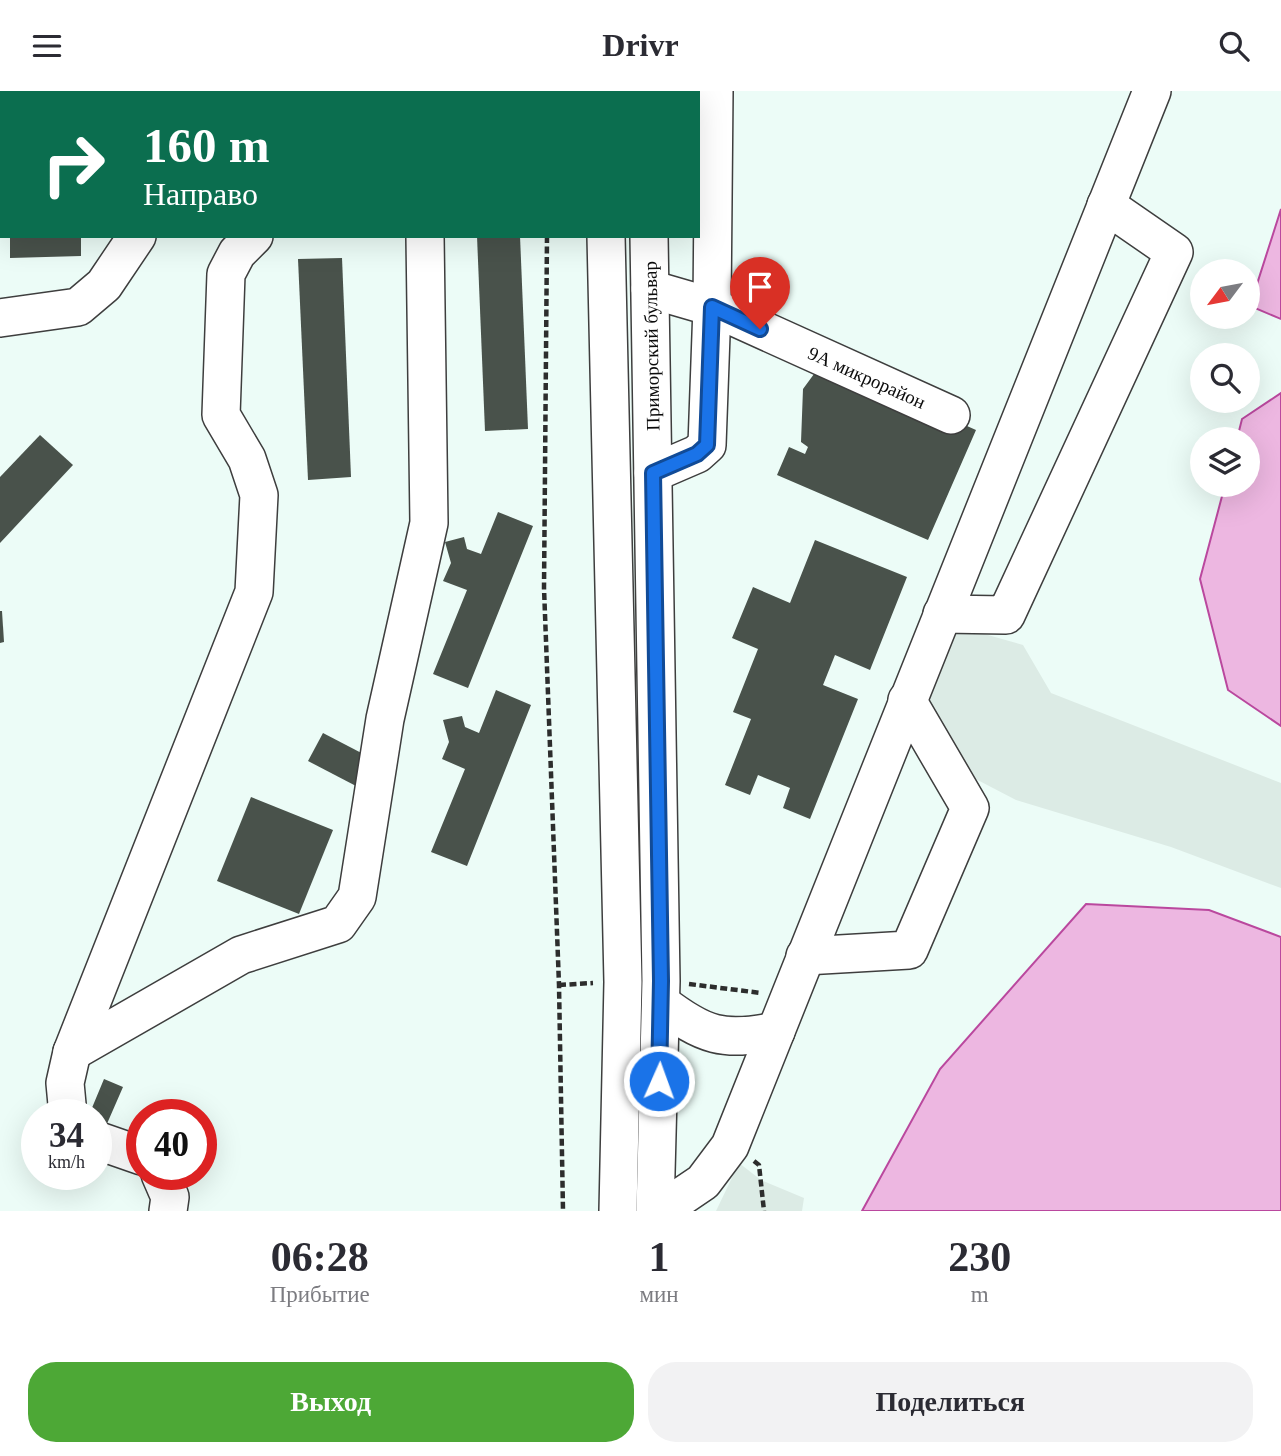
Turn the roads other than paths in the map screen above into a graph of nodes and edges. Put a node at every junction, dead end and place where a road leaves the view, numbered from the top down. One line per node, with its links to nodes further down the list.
1 (713, 91): 10 (street)
2 (1152, 91): 3 (street)
3 (1106, 205): 14 (street); 14 (street)
4 (136, 238): 11 (street)
5 (252, 238): 19 (street)
6 (425, 238): 19 (street)
7 (606, 238): 23 (street)
8 (649, 238): 9 (street, Приморский бульвар)
9 (650, 289): 10 (street, 9А микрорайон); 13 (street, Приморский бульвар)
10 (712, 307): 12 (street, 9А микрорайон); 13 (street)
11 (0, 318)
12 (951, 415)
13 (653, 473): 17 (street, Приморский бульвар)
14 (942, 614): 15 (street)
15 (907, 700): 16 (street); 16 (street)
16 (805, 956): 18 (street)
17 (662, 1003): 18 (street); 24 (street, Приморский бульвар)
18 (776, 1031): 24 (street)
19 (72, 1052): 20 (street)
20 (66, 1099)
21 (167, 1190): 22 (street)
22 (168, 1211)
23 (618, 1211)
24 (658, 1211)

